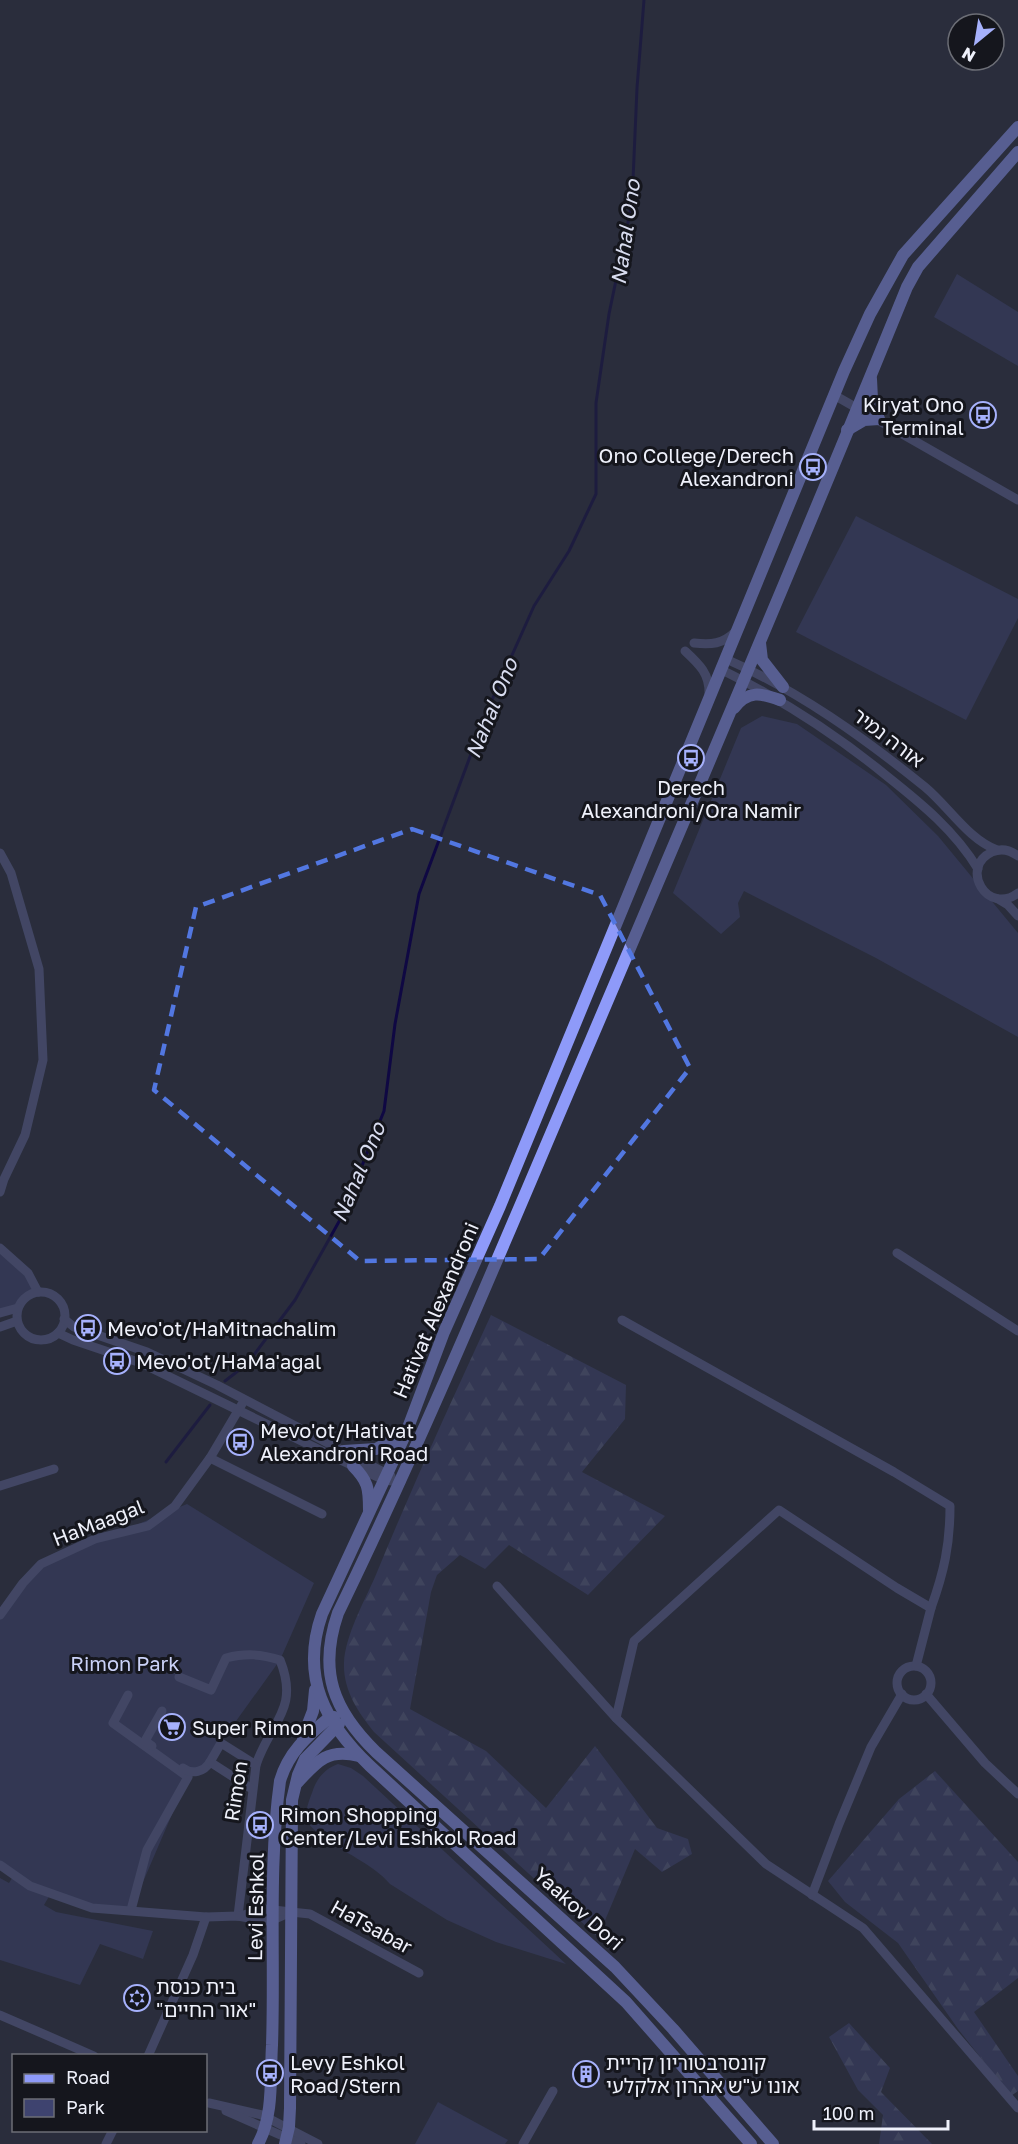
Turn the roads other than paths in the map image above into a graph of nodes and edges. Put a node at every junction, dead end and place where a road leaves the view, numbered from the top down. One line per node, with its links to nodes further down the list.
1 (1018, 127): 4 (main road, Hativat Alexandroni)
2 (1018, 152): 3 (main road, Hativat Alexandroni)
3 (870, 377): 5 (main road, Hativat Alexandroni); 6 (main road)
4 (834, 395): 5 (street); 9 (main road, Hativat Alexandroni)
5 (857, 407): 6 (street); 7 (main road, Hativat Alexandroni)
6 (879, 419): 7 (main road); 8 (street)
7 (847, 430): 10 (main road, Hativat Alexandroni)
8 (1018, 500)
9 (739, 628): 11 (street); 13 (main road, Hativat Alexandroni)
10 (760, 639): 14 (main road, Hativat Alexandroni); 15 (main road)
11 (694, 643)
12 (685, 651): 17 (street)
13 (724, 665): 14 (street); 17 (main road, Hativat Alexandroni)
14 (745, 675): 15 (street, אורה נמיר); 16 (street, אורה נמיר); 18 (main road, Hativat Alexandroni)
15 (783, 687): 19 (street, אורה נמיר)
16 (780, 700): 18 (main road); 22 (street, אורה נמיר)
17 (709, 702): 40 (main road, Hativat Alexandroni)
18 (731, 711): 46 (main road, Hativat Alexandroni)
19 (997, 850): 21 (street, אורה נמיר); 22 (street)
20 (0, 853): 26 (street)
21 (1018, 855)
22 (978, 869): 24 (street, אורה נמיר)
23 (1018, 893): 24 (street)
24 (996, 898): 25 (street)
25 (1018, 916)
26 (0, 1192)
27 (0, 1248): 29 (street)
28 (897, 1253): 36 (street)
29 (38, 1292): 30 (street); 32 (street)
30 (18, 1308): 31 (street); 34 (street)
31 (0, 1313)
32 (64, 1319): 37 (street); 38 (street)
33 (622, 1320): 51 (street)
34 (17, 1321): 35 (street); 37 (street)
35 (0, 1327)
36 (1018, 1331)
37 (58, 1333): 39 (street)
38 (244, 1399): 39 (street, HaMaagal); 41 (street)
39 (238, 1409): 42 (street, HaMaagal); 43 (street)
40 (406, 1433): 41 (main road); 45 (main road, Hativat Alexandroni)
41 (344, 1451): 45 (street)
42 (210, 1458): 48 (street); 52 (street, HaMaagal)
43 (353, 1466): 45 (street); 49 (main road)
44 (54, 1469): 47 (street)
45 (386, 1477): 46 (street); 49 (main road, Hativat Alexandroni)
46 (401, 1482): 60 (main road, Hativat Alexandroni)
47 (0, 1486)
48 (322, 1514)
49 (369, 1514): 55 (main road, Hativat Alexandroni)
50 (497, 1586): 62 (street)
51 (931, 1608): 53 (street); 62 (street)
52 (0, 1615)
53 (916, 1666): 56 (street); 57 (street)
54 (179, 1677): 67 (street, Rimon)
55 (315, 1679): 61 (main road, Hativat Alexandroni); 64 (main road)
56 (902, 1694): 57 (street); 72 (street)
57 (926, 1694): 70 (street)
58 (128, 1695): 73 (street)
59 (162, 1711): 66 (street)
60 (345, 1715): 61 (main road); 63 (main road, Levi Eshkol); 92 (main road, Yaakov Dori)
61 (329, 1718): 63 (main road, Hativat Alexandroni); 64 (main road, Levi Eshkol)
62 (616, 1718): 72 (street)
63 (336, 1729): 65 (main road, Yaakov Dori); 68 (main road, Levi Eshkol)
64 (300, 1743): 75 (main road, Levi Eshkol)
65 (359, 1756): 68 (main road); 91 (main road, Yaakov Dori)
66 (210, 1762): 67 (street); 69 (street)
67 (256, 1765): 69 (street, Rimon)
68 (294, 1788): 74 (main road, Levi Eshkol)
69 (252, 1790): 76 (street, Rimon)
70 (1018, 1794)
71 (0, 1865): 73 (street)
72 (812, 1894): 84 (street)
73 (131, 1910): 77 (street)
74 (291, 1912): 75 (street); 78 (street, HaTsabar); 86 (main road, Levi Eshkol)
75 (273, 1915): 76 (street); 85 (main road, Levi Eshkol)
76 (238, 1916): 77 (street)
77 (206, 1917): 81 (street)
78 (419, 1973)
79 (0, 2015): 80 (street)
80 (92, 2054)
81 (148, 2054)
82 (553, 2091): 90 (street)
83 (207, 2102): 85 (street)
84 (1018, 2108)
85 (266, 2122): 86 (street); 87 (main road, Levi Eshkol)
86 (285, 2136): 88 (street); 89 (street)
87 (258, 2144)
88 (301, 2144)
89 (318, 2144)
90 (523, 2144)
91 (751, 2144)
92 (773, 2144)

